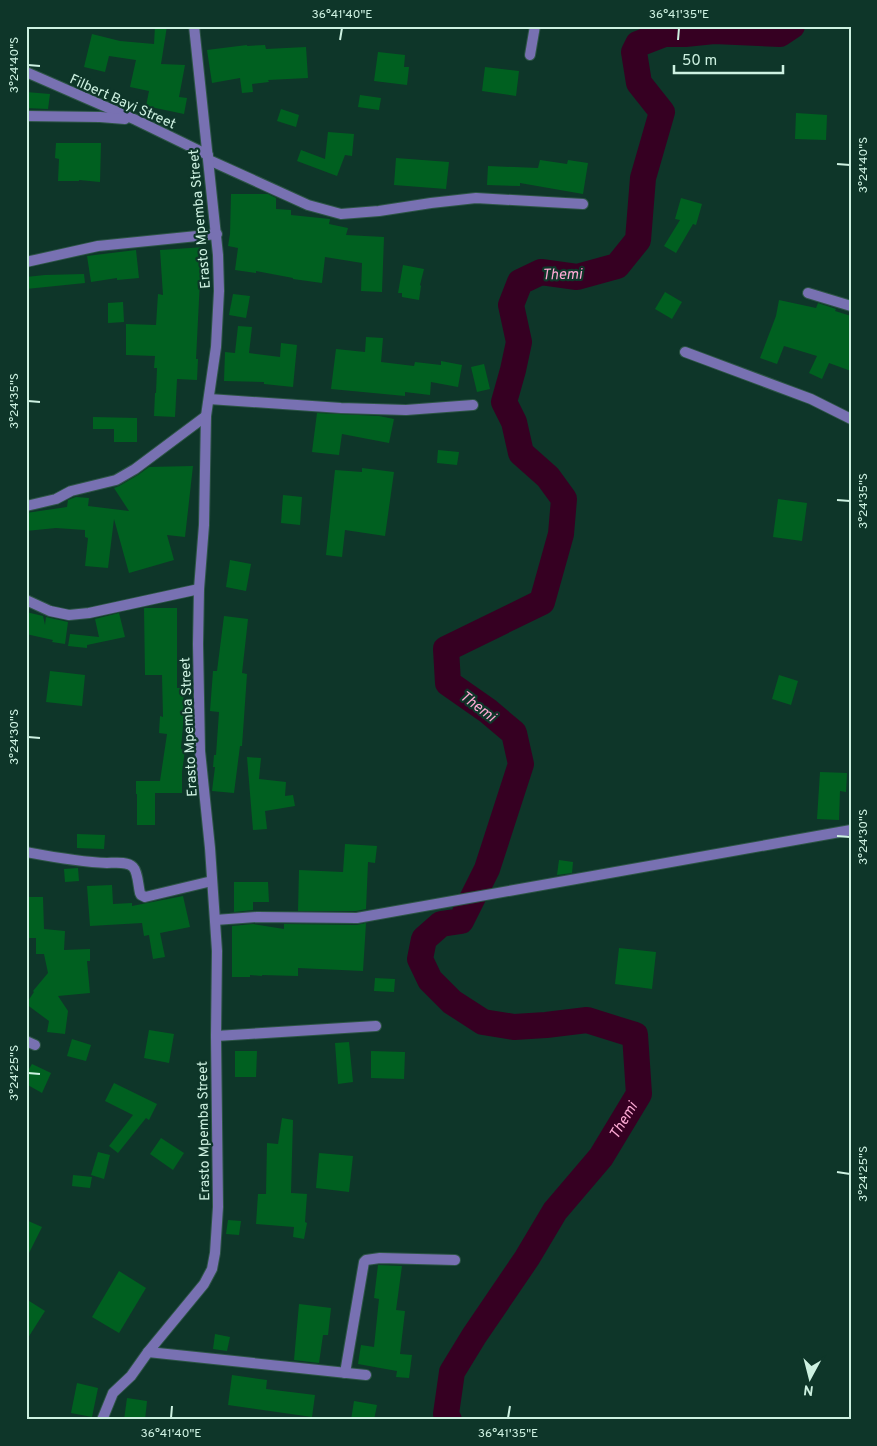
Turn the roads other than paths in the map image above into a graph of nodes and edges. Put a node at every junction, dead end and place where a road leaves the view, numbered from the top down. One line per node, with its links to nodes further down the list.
1 (194, 26): 7 (street, Erasto Mpemba Street)
2 (535, 26): 3 (street)
3 (530, 55)
4 (26, 72): 6 (street, Filbert Bayi Street)
5 (26, 116): 6 (street)
6 (136, 120): 7 (street, Filbert Bayi Street)
7 (209, 158): 8 (street, Filbert Bayi Street); 9 (street, Erasto Mpemba Street)
8 (584, 204)
9 (217, 234): 10 (street); 14 (street, Erasto Mpemba Street)
10 (26, 262)
11 (808, 293): 12 (street)
12 (851, 306)
13 (685, 352): 17 (street)
14 (208, 399): 15 (street); 16 (street, Erasto Mpemba Street)
15 (473, 405)
16 (206, 416): 18 (street); 19 (street, Erasto Mpemba Street)
17 (851, 419)
18 (26, 506)
19 (199, 589): 20 (street); 23 (street, Erasto Mpemba Street)
20 (26, 600)
21 (851, 830): 24 (street)
22 (26, 852): 23 (street)
23 (212, 880): 24 (street, Erasto Mpemba Street)
24 (214, 920): 26 (street, Erasto Mpemba Street)
25 (376, 1026): 26 (street)
26 (216, 1036): 28 (street, Erasto Mpemba Street)
27 (455, 1260): 29 (street)
28 (148, 1352): 29 (street); 31 (street, Erasto Mpemba Street)
29 (345, 1373): 30 (street)
30 (366, 1375)
31 (102, 1420)

